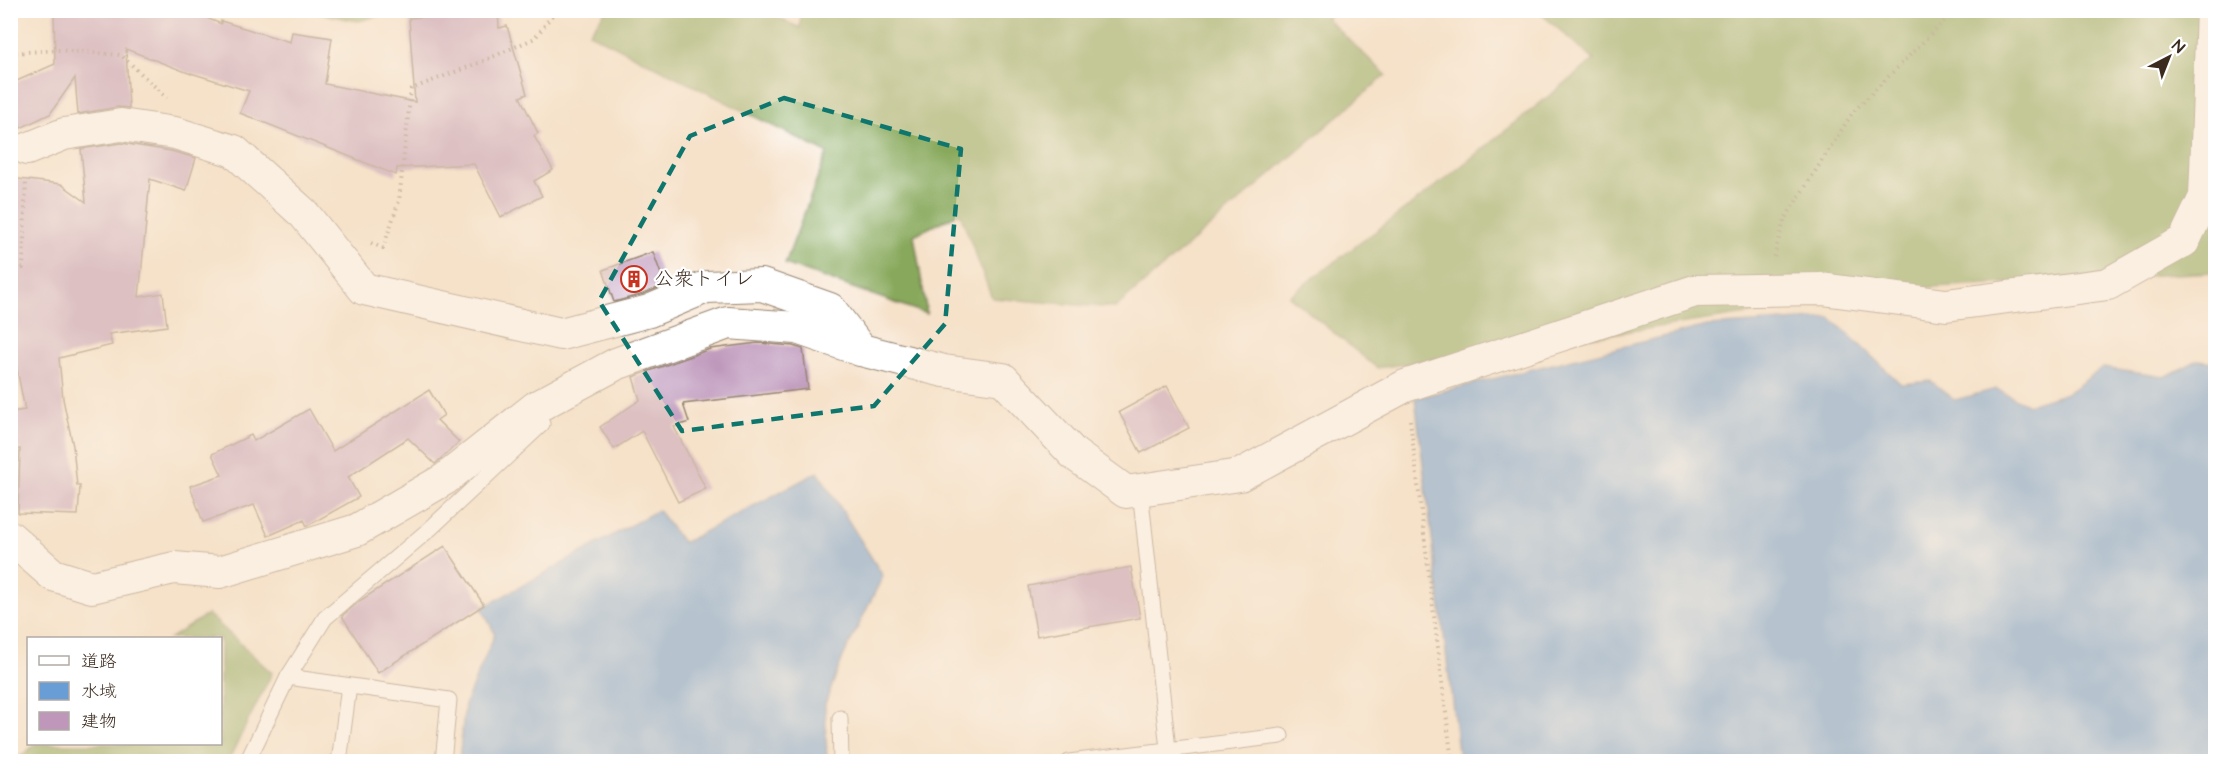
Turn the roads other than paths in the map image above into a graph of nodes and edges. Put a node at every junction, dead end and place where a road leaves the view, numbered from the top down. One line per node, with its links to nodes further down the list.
1 (2212, 10): 5 (street)
2 (27, 149): 3 (street)
3 (861, 350): 4 (street); 5 (street)
4 (536, 407): 6 (street); 7 (lane)
5 (1140, 490): 11 (lane)
6 (10, 537)
7 (288, 677): 8 (lane); 12 (lane)
8 (348, 686): 13 (lane); 14 (lane)
9 (840, 718): 15 (lane)
10 (1281, 736): 11 (lane)
11 (1168, 749): 16 (lane)
12 (247, 762)
13 (339, 762)
14 (442, 762)
15 (841, 762)
16 (1069, 762)

